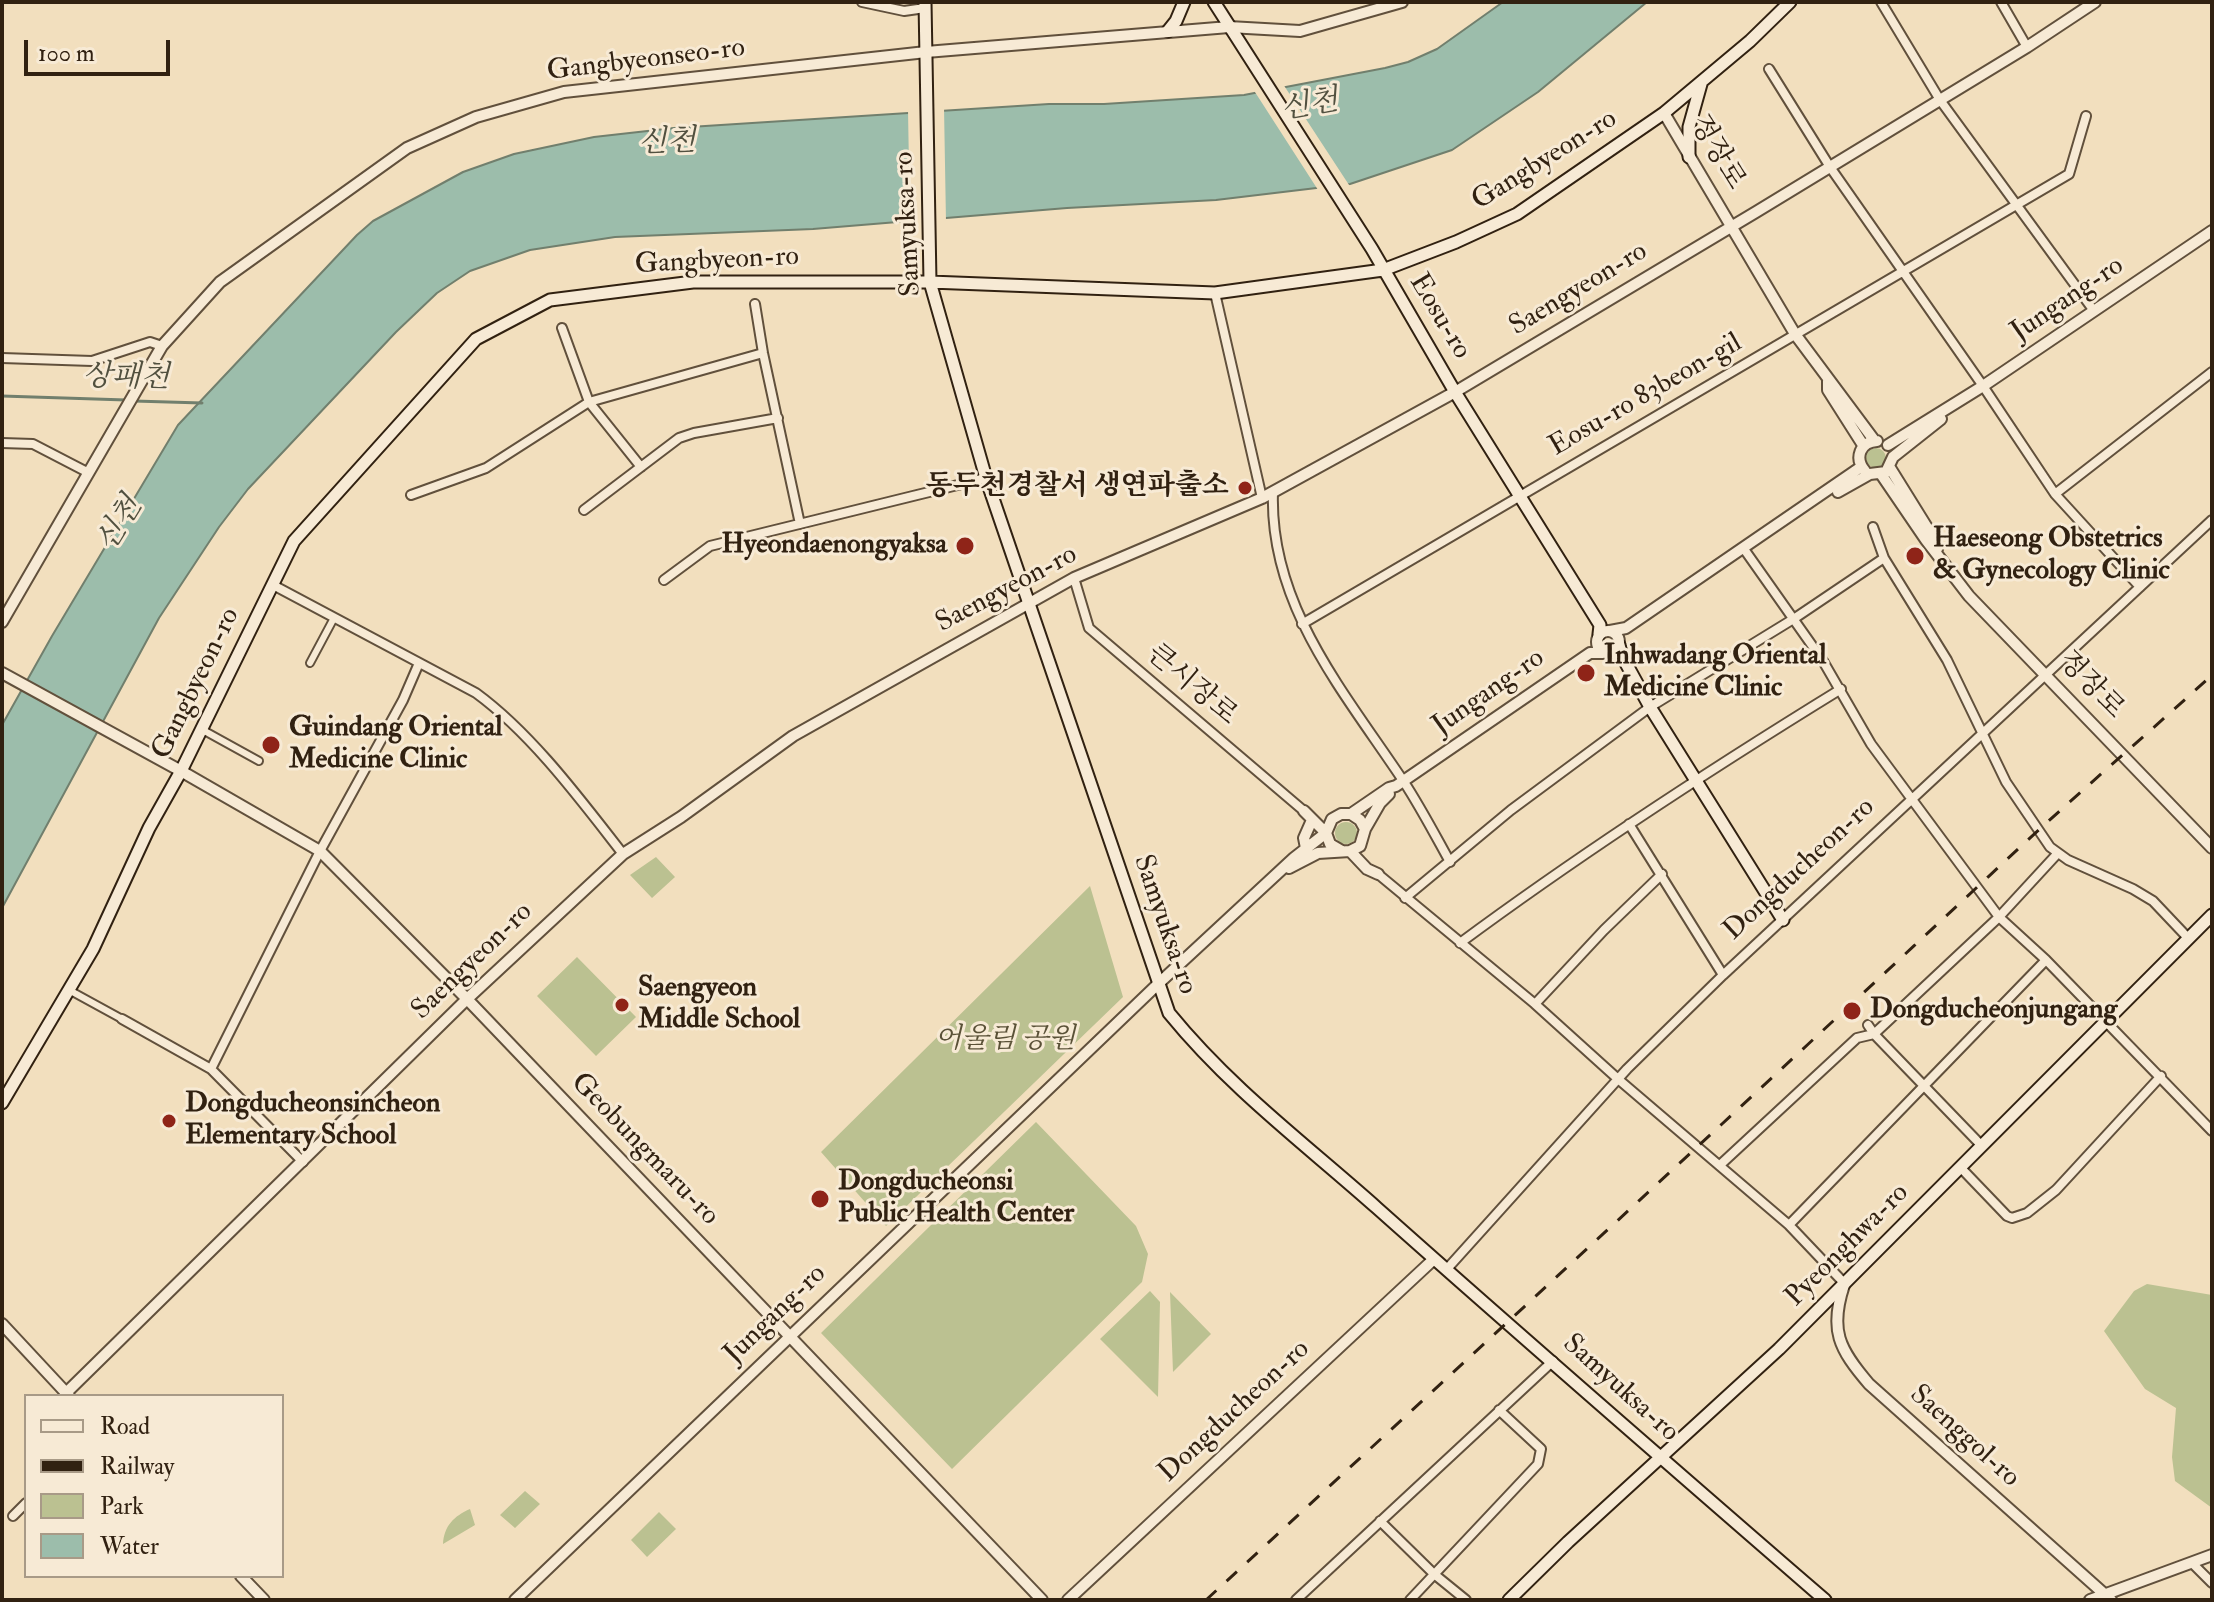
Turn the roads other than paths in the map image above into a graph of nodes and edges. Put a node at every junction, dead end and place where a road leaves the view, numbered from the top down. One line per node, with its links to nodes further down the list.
1 (862, 2): 9 (street)
2 (1184, 2): 12 (main road)
3 (1214, 2): 11 (main road, Eosu-ro)
4 (1402, 2): 11 (street)
5 (1790, 2): 16 (main road, Gangbyeon-ro)
6 (1881, 2): 17 (street)
7 (2001, 2): 13 (street)
8 (2095, 2): 10 (street, Saengyeon-ro)
9 (925, 5): 14 (main road, Samyuksa-ro)
10 (2080, 6): 13 (street, Saengyeon-ro)
11 (1229, 27): 12 (street, Gangbyeonseo-ro); 25 (main road, Eosu-ro)
12 (1168, 31): 14 (street, Gangbyeonseo-ro)
13 (2027, 47): 17 (street, Saengyeon-ro)
14 (926, 52): 27 (main road, Samyuksa-ro); 33 (street, Gangbyeonseo-ro)
15 (1769, 69): 21 (street)
16 (1701, 84): 18 (main road, Gangbyeon-ro); 20 (main road)
17 (1940, 100): 21 (street, Saengyeon-ro); 22 (street)
18 (1664, 113): 20 (street, 정장로); 25 (main road, Gangbyeon-ro)
19 (2086, 116): 22 (street, Eosu-ro 83beon-gil)
20 (1689, 157): 23 (street, 정장로)
21 (1830, 167): 23 (street, Saengyeon-ro); 26 (street)
22 (2015, 206): 26 (street, Eosu-ro 83beon-gil); 30 (street)
23 (1730, 226): 32 (street, 정장로); 38 (street, Saengyeon-ro)
24 (2212, 231): 30 (street, Jungang-ro)
25 (1383, 270): 28 (main road, Gangbyeon-ro); 38 (main road, Eosu-ro)
26 (1904, 272): 32 (street, Eosu-ro 83beon-gil); 37 (street)
27 (930, 282): 28 (main road, Gangbyeon-ro); 48 (main road, Samyuksa-ro); 62 (main road, Gangbyeon-ro)
28 (1215, 293): 53 (street)
29 (755, 304): 34 (street)
30 (2094, 311): 37 (street, Jungang-ro)
31 (562, 328): 39 (street)
32 (1795, 334): 43 (street, 정장로); 52 (street, Eosu-ro 83beon-gil)
33 (162, 346): 35 (street); 46 (street, Gangbyeonseo-ro)
34 (763, 353): 39 (street); 41 (street)
35 (2, 358)
36 (2212, 372): 50 (street)
37 (1983, 386): 40 (street, Jungang-ro); 50 (street)
38 (1455, 392): 49 (street, Saengyeon-ro); 52 (main road, Eosu-ro)
39 (589, 402): 45 (street); 51 (street)
40 (1950, 408): 44 (street); 47 (street)
41 (778, 418): 45 (street); 56 (street)
42 (2, 443): 46 (street)
43 (1869, 443): 44 (street); 47 (street)
44 (1888, 445): 47 (street, 정장로)
45 (641, 467): 54 (street)
46 (92, 468): 67 (street)
47 (1879, 468): 58 (street); 76 (street, 정장로)
48 (986, 478): 56 (street); 64 (main road, Samyuksa-ro)
49 (1273, 492): 53 (street, Saengyeon-ro); 68 (street)
50 (2055, 494): 63 (street)
51 (411, 495)
52 (1519, 496): 68 (street, Eosu-ro 83beon-gil); 70 (main road, Eosu-ro)
53 (1262, 498): 60 (street, Saengyeon-ro)
54 (584, 510)
55 (2212, 520): 63 (street, Dongducheon-ro)
56 (800, 524): 61 (street)
57 (1873, 527): 59 (street)
58 (1744, 549): 66 (street); 69 (street)
59 (1884, 558): 66 (street); 80 (street)
60 (1074, 578): 64 (street, Saengyeon-ro); 86 (street, 큰시장로)
61 (664, 580)
62 (273, 585): 65 (street); 79 (main road, Gangbyeon-ro)
63 (2140, 587): 76 (street, Dongducheon-ro)
64 (1029, 602): 98 (street, Saengyeon-ro); 111 (main road, Samyuksa-ro)
65 (334, 618): 73 (street); 74 (street)
66 (1795, 618): 77 (street); 78 (street)
67 (2, 622)
68 (1302, 624): 84 (street)
69 (1626, 628): 70 (street); 71 (street)
70 (1602, 633): 71 (street); 71 (street); 72 (street)
71 (1614, 652): 72 (street, Jungang-ro); 78 (main road)
72 (1590, 653): 84 (street, Jungang-ro)
73 (310, 663)
74 (419, 663): 96 (street); 98 (street)
75 (2, 673): 82 (street, Geobungmaru-ro)
76 (2046, 675): 80 (street, Dongducheon-ro); 94 (street, 정장로)
77 (1841, 689): 83 (street); 85 (street)
78 (1650, 707): 83 (main road); 99 (street)
79 (201, 729): 81 (street); 82 (main road, Gangbyeon-ro)
80 (1984, 734): 85 (street, Dongducheon-ro); 97 (street)
81 (259, 761)
82 (181, 771): 96 (street, Geobungmaru-ro); 112 (main road, Gangbyeon-ro)
83 (1695, 779): 90 (street); 106 (main road)
84 (1400, 784): 87 (street); 91 (street); 99 (street)
85 (1910, 801): 105 (street, Dongducheon-ro); 106 (street, Dongducheon-ro)
86 (1304, 811): 88 (street); 89 (street)
87 (1351, 814): 88 (street); 91 (street)
88 (1332, 819): 92 (street)
89 (1312, 820): 92 (street); 93 (street)
90 (1629, 824): 102 (street, Dongducheon-ro); 108 (street)
91 (1365, 829): 95 (street)
92 (1326, 833): 93 (street); 95 (street)
93 (1306, 848): 100 (street)
94 (2212, 848)
95 (1351, 850): 100 (street); 101 (street)
96 (320, 851): 113 (street, Geobungmaru-ro); 119 (street)
97 (2058, 853): 105 (street); 107 (street)
98 (623, 854): 113 (street, Saengyeon-ro)
99 (1450, 862): 103 (street)
100 (1284, 870): 111 (street, Jungang-ro)
101 (1378, 874): 103 (street)
102 (1662, 874): 110 (street, Dongducheon-ro); 114 (street)
103 (1405, 898): 108 (street)
104 (2212, 915): 107 (main road, Pyeonghwa-ro)
105 (1999, 917): 109 (street, Dongducheon-ro); 118 (street)
106 (1783, 920): 110 (street, Dongducheon-ro)
107 (2189, 939): 116 (main road, Pyeonghwa-ro)
108 (1460, 943): 114 (street)
109 (2046, 960): 116 (street, Dongducheon-ro); 122 (street)
110 (1723, 975): 121 (street, Dongducheon-ro)
111 (1158, 984): 130 (main road, Samyuksa-ro); 134 (street, Jungang-ro)
112 (68, 990): 115 (street); 123 (main road, Gangbyeon-ro)
113 (467, 999): 126 (street, Saengyeon-ro); 134 (street, Geobungmaru-ro)
114 (1535, 1004): 121 (street)
115 (122, 1019): 119 (street)
116 (2107, 1023): 120 (street, Dongducheon-ro); 125 (main road, Pyeonghwa-ro)
117 (1868, 1025): 118 (street)
118 (1874, 1034): 122 (street); 127 (street)
119 (211, 1069): 126 (street)
120 (2161, 1076): 124 (street, Dongducheon-ro); 128 (street)
121 (1618, 1079): 127 (street); 131 (street, Dongducheon-ro)
122 (1922, 1085): 125 (street); 129 (street)
123 (2, 1103)
124 (2212, 1131)
125 (1981, 1145): 128 (main road, Pyeonghwa-ro)
126 (303, 1162): 136 (street, Saengyeon-ro)
127 (1720, 1165): 129 (street)
128 (1960, 1167): 132 (main road, Pyeonghwa-ro)
129 (1789, 1225): 132 (street)
130 (1434, 1259): 131 (main road, Samyuksa-ro); 151 (street, Dongducheon-ro)
131 (1446, 1270): 135 (main road, Samyuksa-ro)
132 (1845, 1284): 138 (main road, Pyeonghwa-ro); 147 (street, Saenggol-ro)
133 (2, 1324): 136 (street)
134 (789, 1336): 149 (street, Jungang-ro); 150 (street, Geobungmaru-ro)
135 (1553, 1361): 137 (street); 138 (main road, Samyuksa-ro)
136 (68, 1394)
137 (1499, 1410): 141 (street); 144 (street)
138 (1662, 1459): 155 (main road, Pyeonghwa-ro); 156 (main road, Samyuksa-ro)
139 (24, 1505): 140 (street)
140 (13, 1516)
141 (1380, 1521): 144 (street); 152 (street)
142 (2212, 1555): 143 (street)
143 (2192, 1563): 146 (street); 147 (street)
144 (1434, 1574): 153 (street); 154 (street)
145 (243, 1578): 148 (street)
146 (2212, 1583)
147 (2108, 1598): 157 (street)
148 (264, 1600)
149 (515, 1600)
150 (1042, 1600)
151 (1068, 1600)
152 (1296, 1600)
153 (1410, 1600)
154 (1466, 1600)
155 (1509, 1600)
156 (1825, 1600)
157 (2090, 1600)

